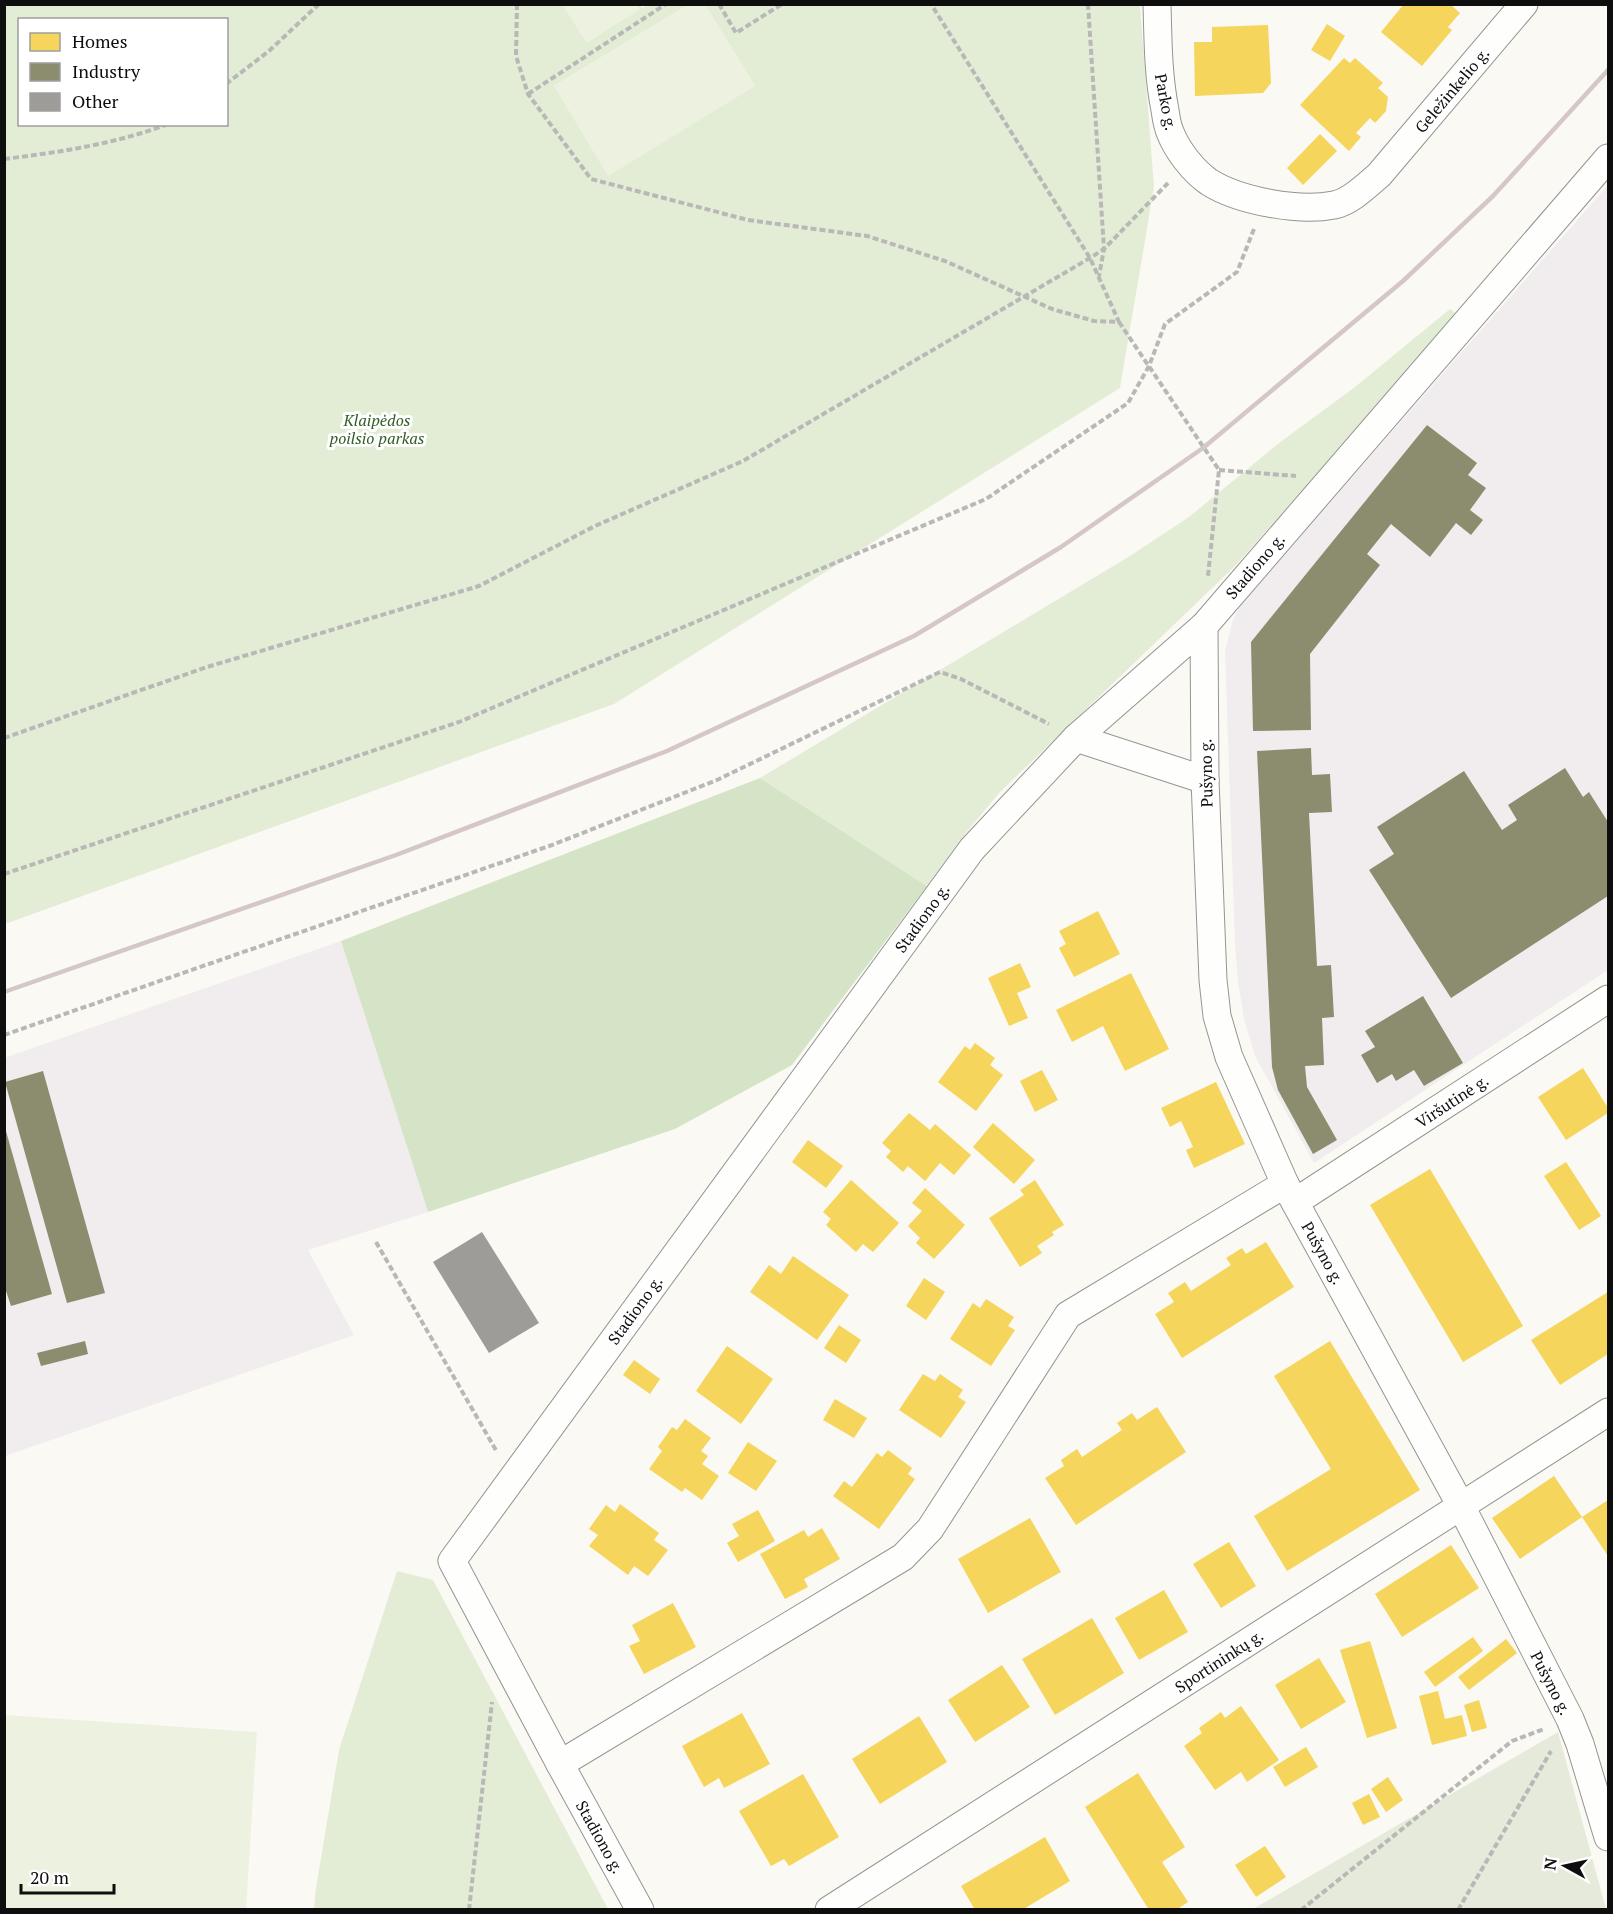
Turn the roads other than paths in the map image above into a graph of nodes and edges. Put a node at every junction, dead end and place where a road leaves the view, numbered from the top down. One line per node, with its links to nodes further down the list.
1 (1157, 4): 4 (street, Parko g.)
2 (1524, 4): 4 (street, Geležinkelio g.)
3 (1608, 158): 5 (street, Stadiono g.)
4 (1379, 175)
5 (1204, 626): 6 (street, Stadiono g.); 7 (street, Pušyno g.)
6 (1076, 738): 7 (street); 12 (street, Stadiono g.)
7 (1205, 780): 9 (street, Pušyno g.)
8 (1608, 999): 9 (street, Viršutinė g.)
9 (1290, 1193): 11 (street, Pušyno g.); 12 (street)
10 (1608, 1412): 11 (street, Sportininkų g.)
11 (1461, 1506): 13 (street, Pušyno g.); 15 (street, Sportininkų g.)
12 (560, 1764): 14 (street, Stadiono g.)
13 (1608, 1837)
14 (640, 1910)
15 (829, 1910)

